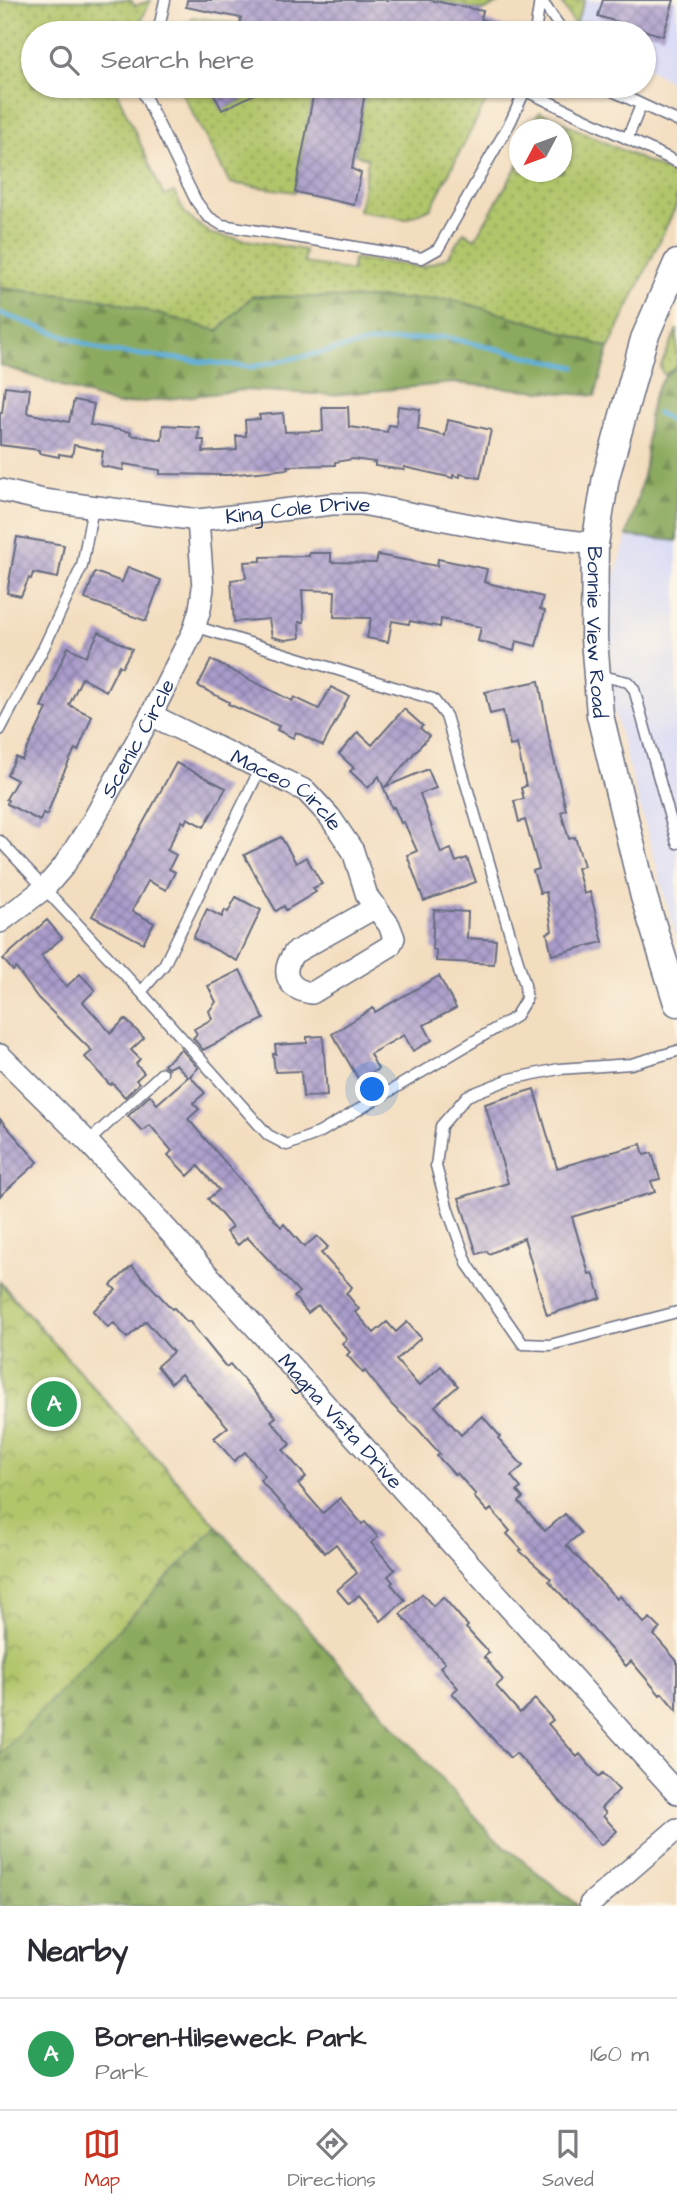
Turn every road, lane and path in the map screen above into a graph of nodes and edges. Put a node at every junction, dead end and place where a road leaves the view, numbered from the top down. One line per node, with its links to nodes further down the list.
1 (165, 0): 3 (lane)
2 (540, 0): 4 (lane); 5 (lane)
3 (161, 21)
4 (537, 21)
5 (556, 21)
6 (146, 98): 7 (lane)
7 (521, 98)
8 (547, 98): 12 (lane)
9 (627, 98): 10 (lane)
10 (641, 105): 11 (lane); 12 (lane)
11 (677, 121)
12 (627, 139): 13 (lane)
13 (677, 162)
14 (677, 262): 18 (street, Bonnie View Road)
15 (0, 490): 16 (street, King Cole Drive)
16 (93, 507): 17 (street, King Cole Drive); 22 (lane)
17 (198, 520): 18 (street, King Cole Drive); 19 (street, Scenic Circle)
18 (595, 544): 20 (street, Bonnie View Road)
19 (194, 626): 21 (street, Scenic Circle); 29 (lane)
20 (597, 675): 25 (lane); 30 (street, Bonnie View Road)
21 (151, 715): 23 (street, Maceo Circle); 26 (street, Scenic Circle)
22 (0, 730)
23 (261, 767): 27 (street, Maceo Circle); 29 (lane)
24 (0, 841): 26 (lane)
25 (677, 843)
26 (45, 888): 28 (street, Scenic Circle); 29 (lane)
27 (376, 907): 27 (street, Maceo Circle)
28 (0, 922)
29 (141, 992)
30 (677, 1003)
31 (677, 1051): 35 (lane)
32 (0, 1055): 34 (street, Magna Vista Drive)
33 (162, 1073): 34 (lane)
34 (88, 1142): 36 (street, Magna Vista Drive)
35 (677, 1312)
36 (677, 1793)
37 (677, 1829): 38 (street)
38 (590, 1904)

